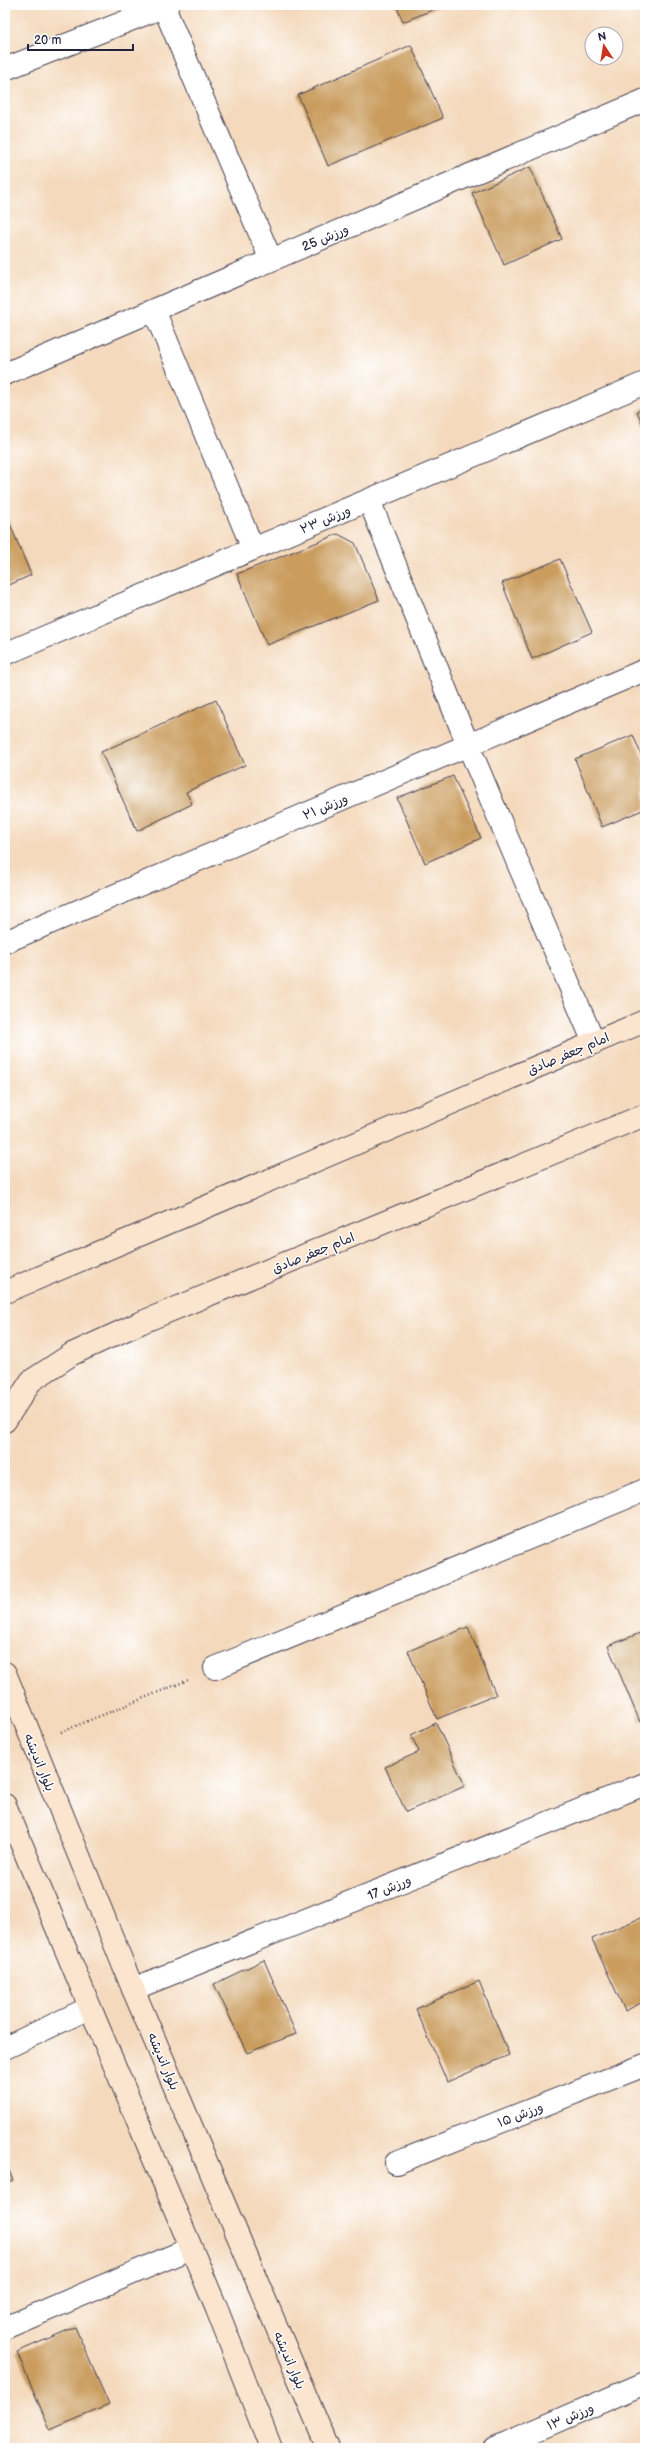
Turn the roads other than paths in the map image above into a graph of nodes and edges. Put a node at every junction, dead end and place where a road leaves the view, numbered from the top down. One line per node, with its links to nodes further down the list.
1 (165, 6): 2 (street); 4 (street)
2 (5, 69)
3 (645, 100): 4 (street, ورزش 25)
4 (271, 260): 5 (street, ورزش 25)
5 (154, 310): 6 (street, ورزش 25); 9 (street)
6 (5, 374)
7 (645, 382): 8 (street, ورزش ۲۳)
8 (369, 500): 9 (street, ورزش ۲۳); 12 (street)
9 (253, 549): 10 (street, ورزش ۲۳)
10 (5, 654)
11 (645, 670): 12 (street, ورزش ۲۱)
12 (468, 746): 13 (street, ورزش ۲۱); 15 (street)
13 (5, 942)
14 (645, 1021): 15 (street, امام جعفر صادق)
15 (594, 1043): 17 (street, امام جعفر صادق)
16 (644, 1118): 18 (street, امام جعفر صادق)
17 (5, 1292)
18 (5, 1421)
19 (645, 1490): 20 (street)
20 (215, 1668)
21 (5, 1673): 24 (street, بلوار اندیشه)
22 (645, 1784): 24 (street, ورزش 17)
23 (5, 1805): 25 (street)
24 (133, 1989): 33 (street, بلوار اندیشه)
25 (89, 2008): 26 (street); 29 (street)
26 (5, 2048)
27 (645, 2065): 28 (street, ورزش ۱۵)
28 (396, 2163)
29 (191, 2248): 30 (street); 32 (street)
30 (5, 2328)
31 (645, 2383): 34 (street, ورزش ۱۳)
32 (271, 2448)
33 (328, 2448)
34 (495, 2448)

